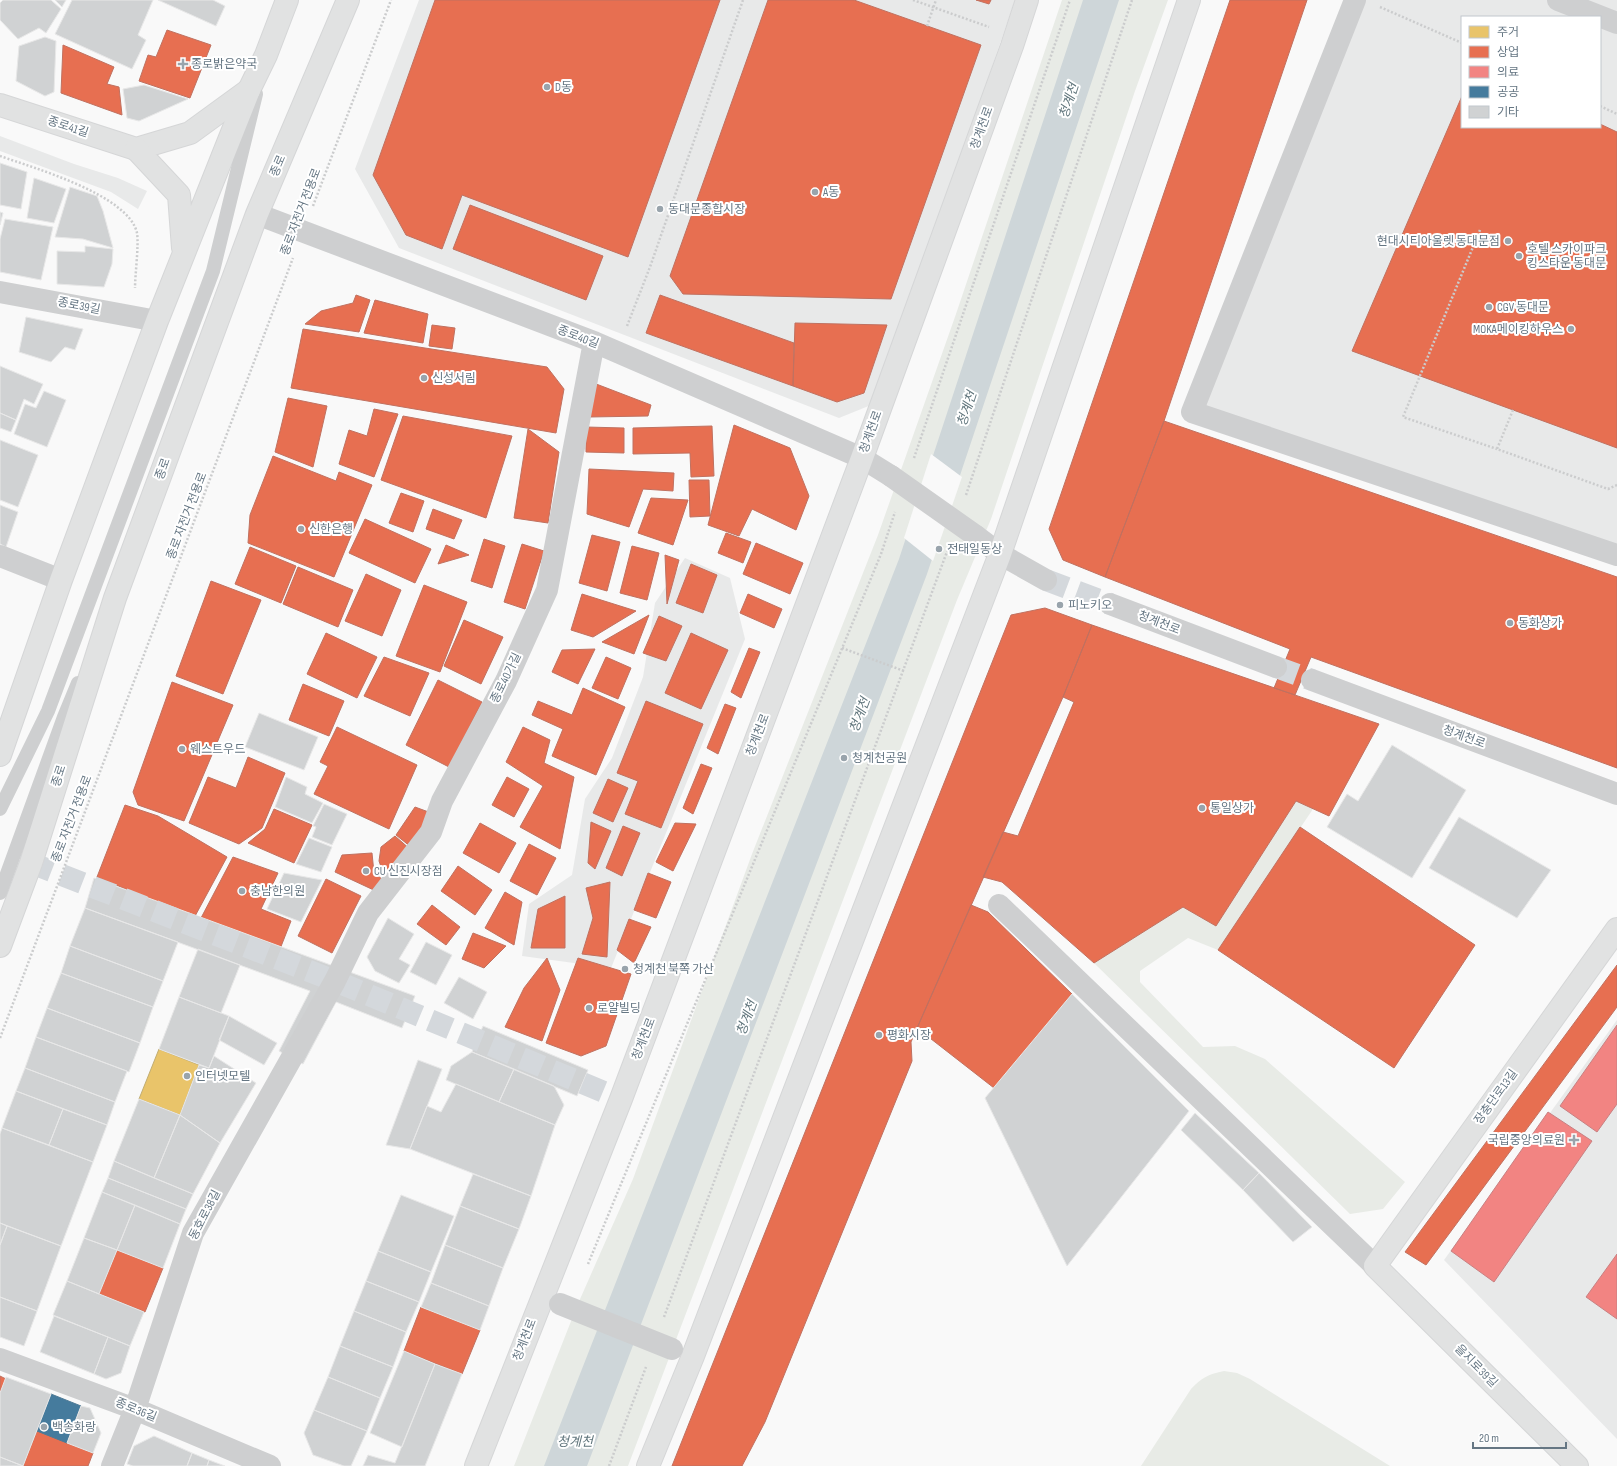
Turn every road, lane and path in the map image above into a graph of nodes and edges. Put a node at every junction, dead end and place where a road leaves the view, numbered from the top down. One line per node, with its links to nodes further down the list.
1 (287, 0): 20 (main road)
2 (348, 0): 27 (main road, 종로)
3 (391, 0): 29 (path, 종로 자전거 전용로)
4 (743, 0): 35 (path)
5 (913, 0): 18 (path)
6 (936, 0): 17 (path, bridge)
7 (1027, 0): 38 (main road, 청계천로)
8 (1070, 0): 39 (path)
9 (1132, 0): 41 (path)
10 (1189, 0): 44 (main road)
11 (1355, 0): 45 (street)
12 (1558, 0): 14 (street)
13 (1380, 6): 19 (path)
14 (1599, 16)
15 (1601, 17): 16 (street)
16 (1617, 23)
17 (927, 26)
18 (989, 27)
19 (1461, 44)
20 (266, 55): 21 (main road); 57 (lane)
21 (249, 90): 25 (main road); 30 (main road)
22 (0, 105): 25 (main road, 종로41길)
23 (1601, 106): 24 (path)
24 (1617, 114)
25 (136, 149): 30 (main road)
26 (0, 156): 32 (path)
27 (257, 214): 29 (street, 종로40길); 49 (main road, 종로)
28 (1480, 230): 37 (path)
29 (303, 232): 34 (street, 종로40길); 63 (path, 종로 자전거 전용로)
30 (184, 254): 33 (main road)
31 (0, 292): 32 (street, 종로39길)
32 (134, 317): 33 (street, 종로39길)
33 (157, 321): 47 (main road)
34 (594, 342): 35 (street, 종로40길); 62 (street, 종로40가길)
35 (617, 353): 38 (street, 종로40길)
36 (1513, 410): 37 (path)
37 (1497, 449): 40 (path)
38 (862, 458): 44 (street, 종로40길, bridge); 66 (main road, 청계천로)
39 (911, 464)
40 (1617, 484)
41 (966, 497)
42 (896, 509): 51 (path)
43 (951, 542): 53 (path)
44 (1000, 554): 48 (street); 68 (main road)
45 (1617, 555)
46 (0, 556): 47 (street)
47 (61, 580): 55 (main road)
48 (1046, 580)
49 (115, 598): 58 (lane); 61 (main road, 종로)
50 (1110, 604): 52 (street, 청계천로)
51 (842, 648): 53 (path); 64 (path)
52 (1276, 667)
53 (904, 671): 67 (path)
54 (1312, 680): 56 (street, 청계천로)
55 (0, 755)
56 (1617, 794)
57 (0, 809)
58 (0, 893)
59 (999, 905): 65 (street)
60 (1617, 929): 65 (main road, 장충단로13길)
61 (0, 946)
62 (335, 981): 71 (street, 동호로38길)
63 (0, 1038)
64 (587, 1265)
65 (1375, 1266): 77 (main road, 을지로39길)
66 (551, 1301): 68 (street, bridge); 74 (main road, 청계천로)
67 (661, 1325)
68 (693, 1356): 76 (main road)
69 (0, 1359): 71 (street, 종로36길)
70 (648, 1362): 75 (path)
71 (135, 1409): 72 (street, 동호로38길); 73 (street, 종로36길)
72 (112, 1466)
73 (270, 1466)
74 (476, 1466)
75 (609, 1466)
76 (648, 1466)
77 (1577, 1466)

